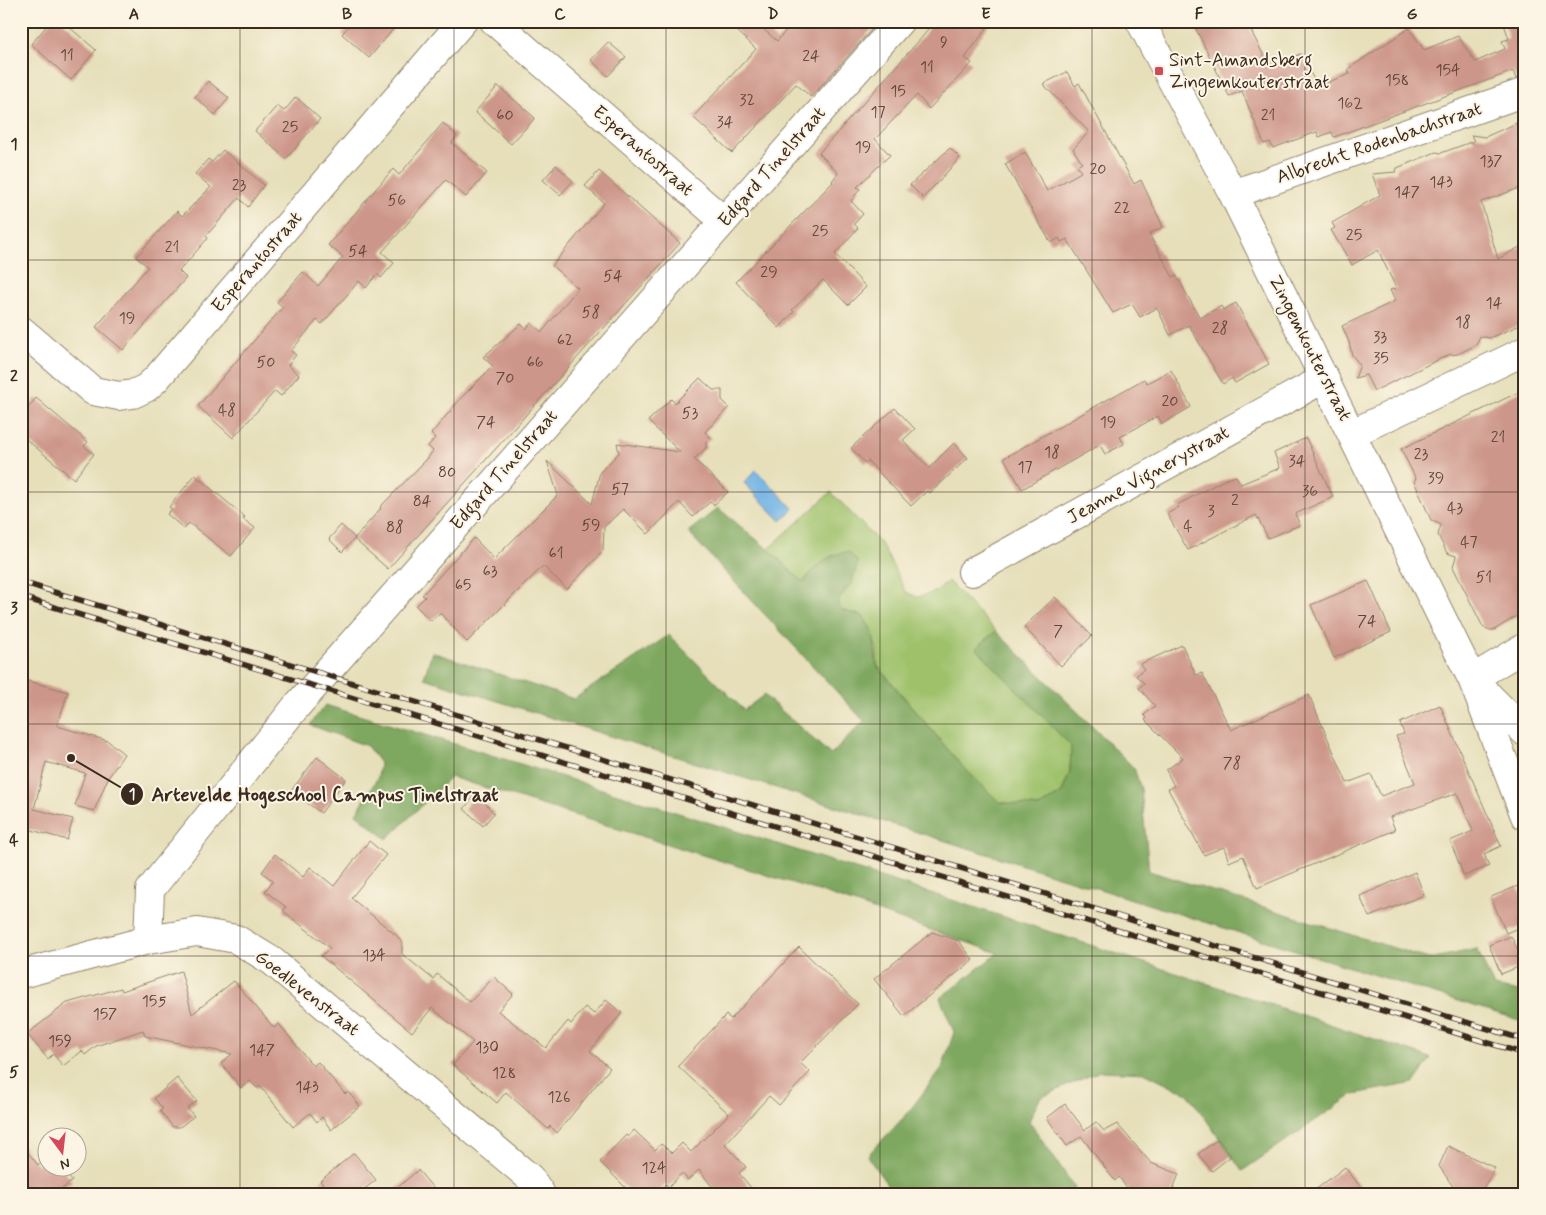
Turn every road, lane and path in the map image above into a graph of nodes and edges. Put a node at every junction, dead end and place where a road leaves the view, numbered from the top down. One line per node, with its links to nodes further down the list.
1 (463, 21): 8 (street, Esperantostraat)
2 (494, 21): 7 (street, Esperantostraat)
3 (900, 21): 7 (street, Edgard Tinelstraat)
4 (1140, 21): 6 (street, Zingemkouterstraat)
5 (1525, 92): 6 (street, Albrecht Rodenbachstraat)
6 (1234, 194): 10 (street, Zingemkouterstraat)
7 (724, 221): 17 (street, Edgard Tinelstraat)
8 (21, 330)
9 (1525, 351): 11 (street)
10 (1325, 378): 11 (street, Zingemkouterstraat); 12 (street, Jeanne Vignerystraat)
11 (1352, 433): 14 (street, Zingemkouterstraat)
12 (972, 572)
13 (1525, 647): 14 (street)
14 (1472, 679): 15 (street, Zingemkouterstraat); 16 (street, Zingemkouterstraat)
15 (1525, 732)
16 (1525, 816)
17 (148, 940): 18 (street, Goedlevenstraat); 19 (street, Goedlevenstraat)
18 (21, 974)
19 (541, 1194)

